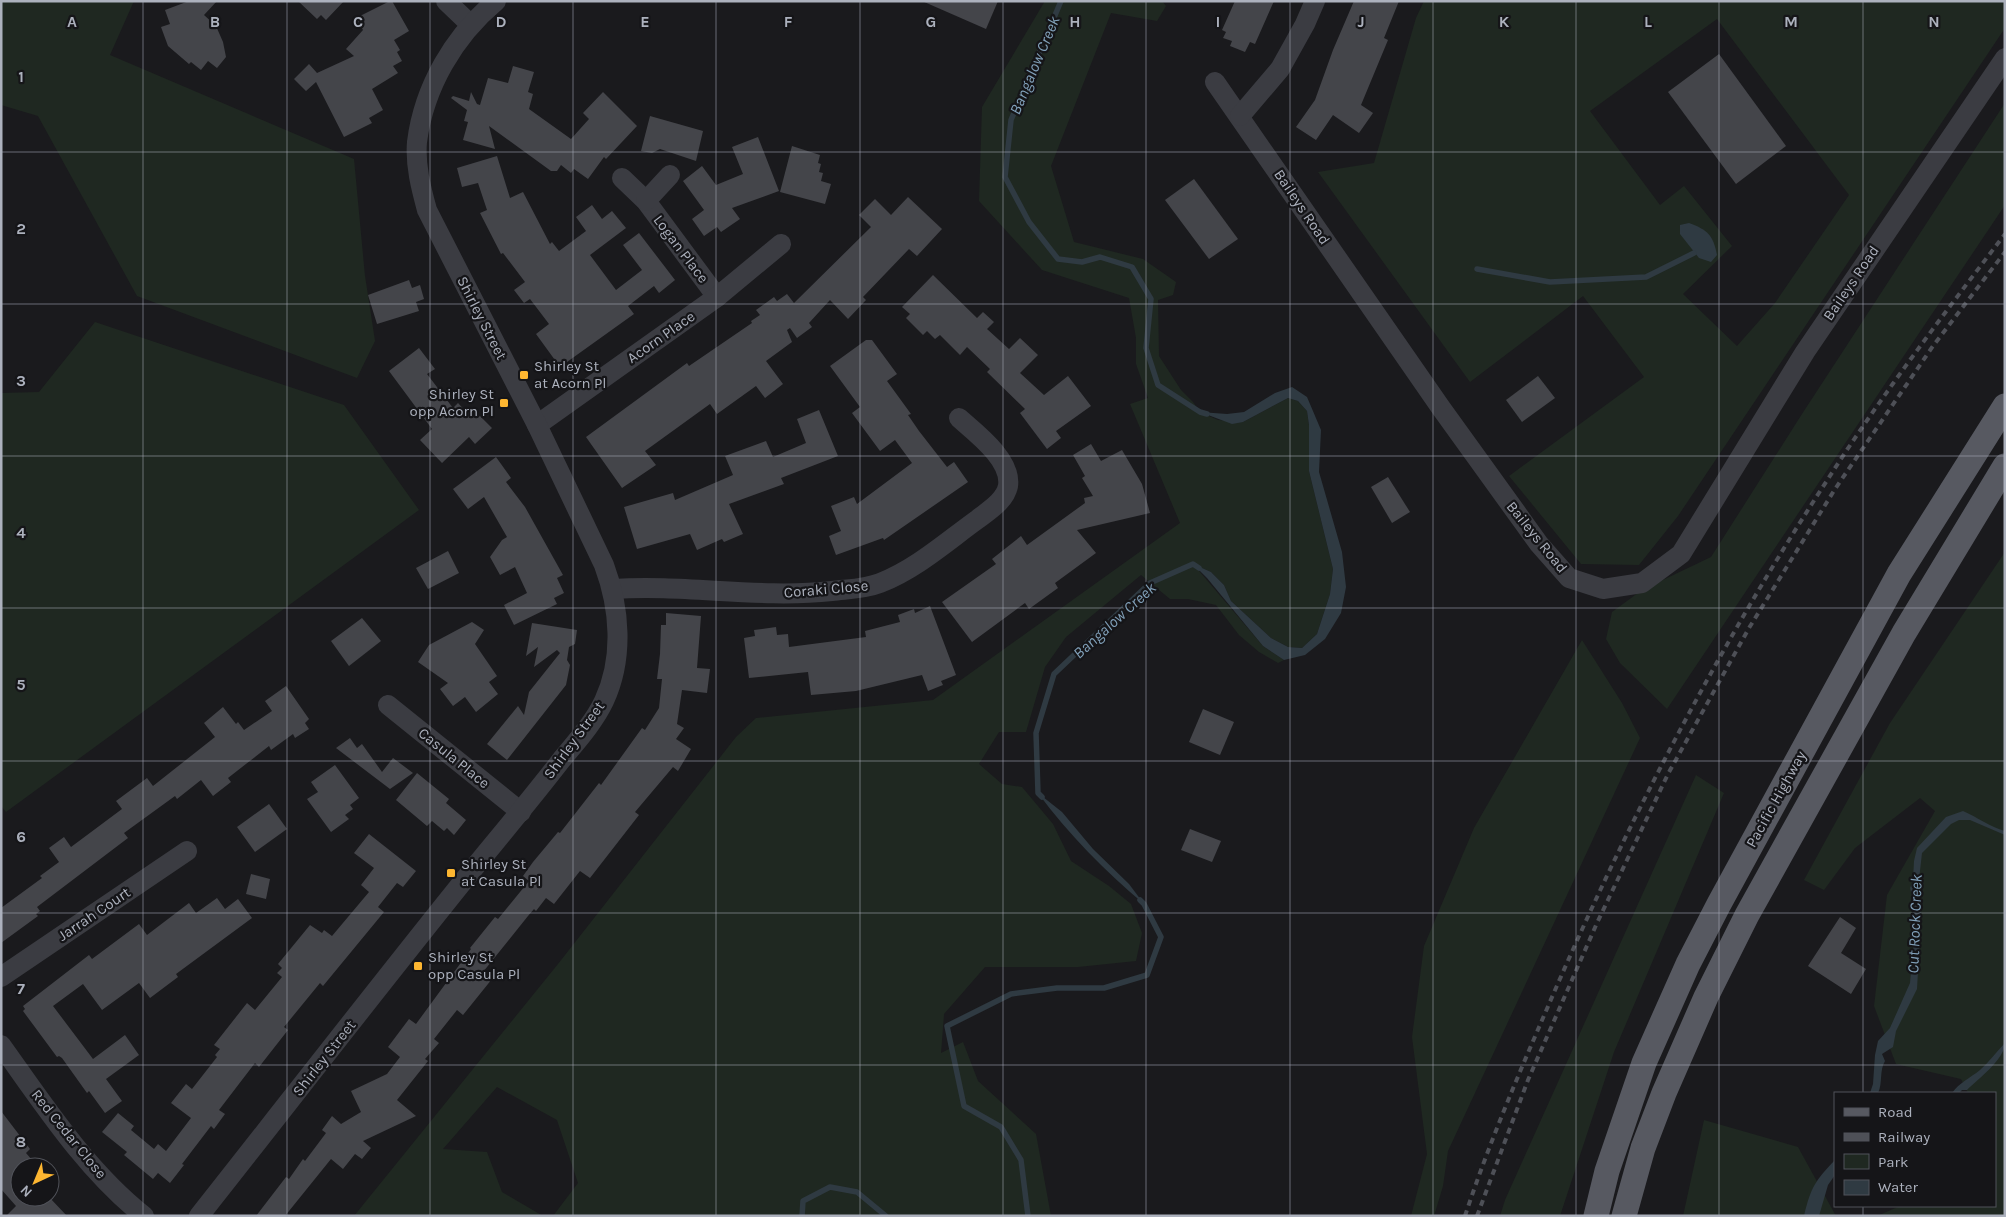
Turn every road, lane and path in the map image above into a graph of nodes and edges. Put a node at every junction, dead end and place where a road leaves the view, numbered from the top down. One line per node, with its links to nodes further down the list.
1 (446, 1): 4 (street)
2 (496, 1): 4 (street, Shirley Street)
3 (1315, 1): 7 (street)
4 (470, 24): 15 (street, Shirley Street)
5 (2005, 58): 7 (street, Baileys Road)
6 (1215, 82): 7 (street, Baileys Road)
7 (1240, 116)
8 (670, 175): 10 (street, Logan Place)
9 (622, 178): 10 (street, Logan Place)
10 (646, 201): 12 (street, Logan Place)
11 (781, 244): 12 (street, Acorn Place)
12 (717, 297): 15 (street, Acorn Place)
13 (2005, 406): 25 (main road, Pacific Highway)
14 (959, 418): 17 (street, Coraki Close)
15 (538, 425): 17 (street, Shirley Street)
16 (2005, 466): 26 (main road, Pacific Highway)
17 (613, 588): 19 (street, Shirley Street)
18 (388, 704): 19 (street, Casula Place)
19 (521, 812): 24 (street, Shirley Street)
20 (187, 851): 21 (street, Jarrah Court)
21 (1, 977)
22 (1, 1045): 23 (street, Red Cedar Close)
23 (144, 1216)
24 (199, 1216)
25 (1596, 1216)
26 (1624, 1216)

